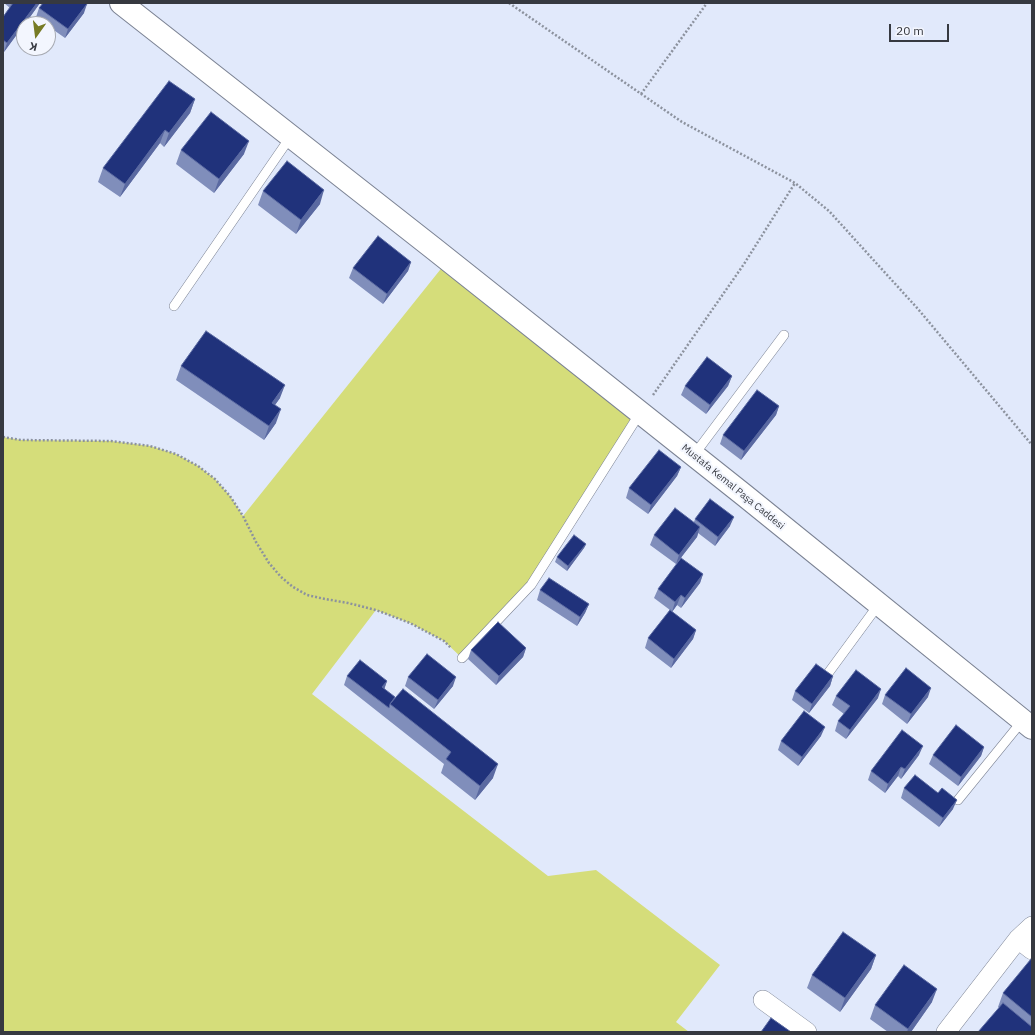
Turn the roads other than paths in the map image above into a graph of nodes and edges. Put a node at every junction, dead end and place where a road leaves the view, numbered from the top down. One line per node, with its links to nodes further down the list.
1 (121, 3): 2 (street, Mustafa Kemal Paşa Caddesi)
2 (291, 136): 3 (lane); 5 (street, Mustafa Kemal Paşa Caddesi)
3 (174, 306)
4 (784, 334): 6 (lane)
5 (640, 413): 6 (street, Mustafa Kemal Paşa Caddesi); 8 (lane)
6 (694, 455): 7 (street, Mustafa Kemal Paşa Caddesi)
7 (879, 604): 9 (lane); 10 (street, Mustafa Kemal Paşa Caddesi)
8 (462, 658)
9 (829, 672)
10 (1028, 724): 11 (lane)
11 (958, 800)
12 (1032, 926): 13 (street)
13 (1025, 945): 16 (street)
14 (763, 1000): 15 (street)
15 (807, 1032)
16 (946, 1032)

